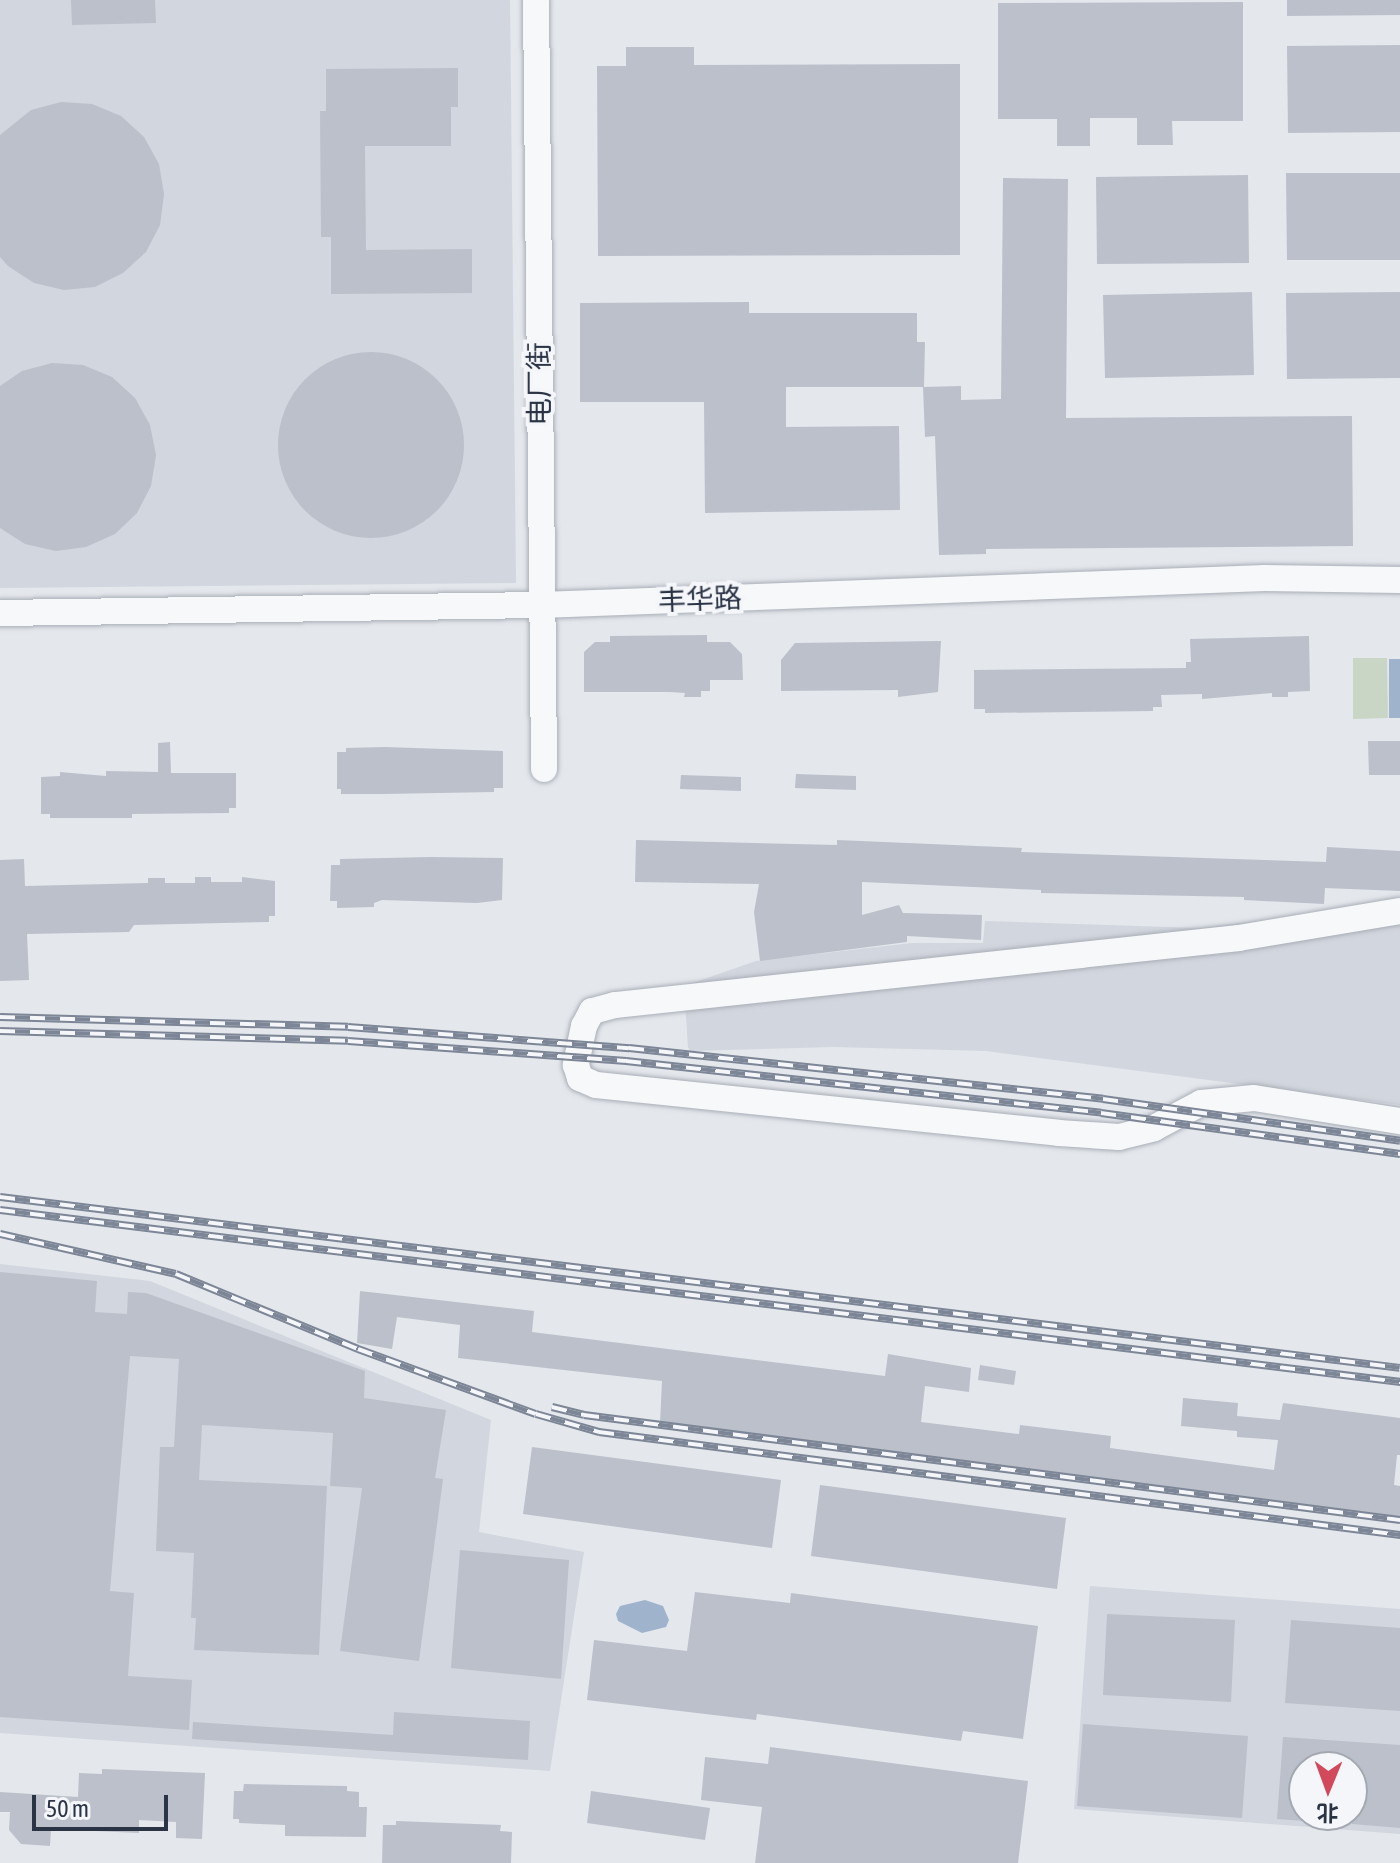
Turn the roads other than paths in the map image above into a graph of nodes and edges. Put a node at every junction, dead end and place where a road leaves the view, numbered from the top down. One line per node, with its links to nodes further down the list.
1 (536, 0): 3 (street, 电厂街)
2 (1400, 580): 3 (street, 丰华路)
3 (541, 605): 4 (street, 丰华路); 5 (street, 电厂街)
4 (0, 613)
5 (544, 769)
6 (1400, 911): 7 (street)
7 (1400, 1121)

